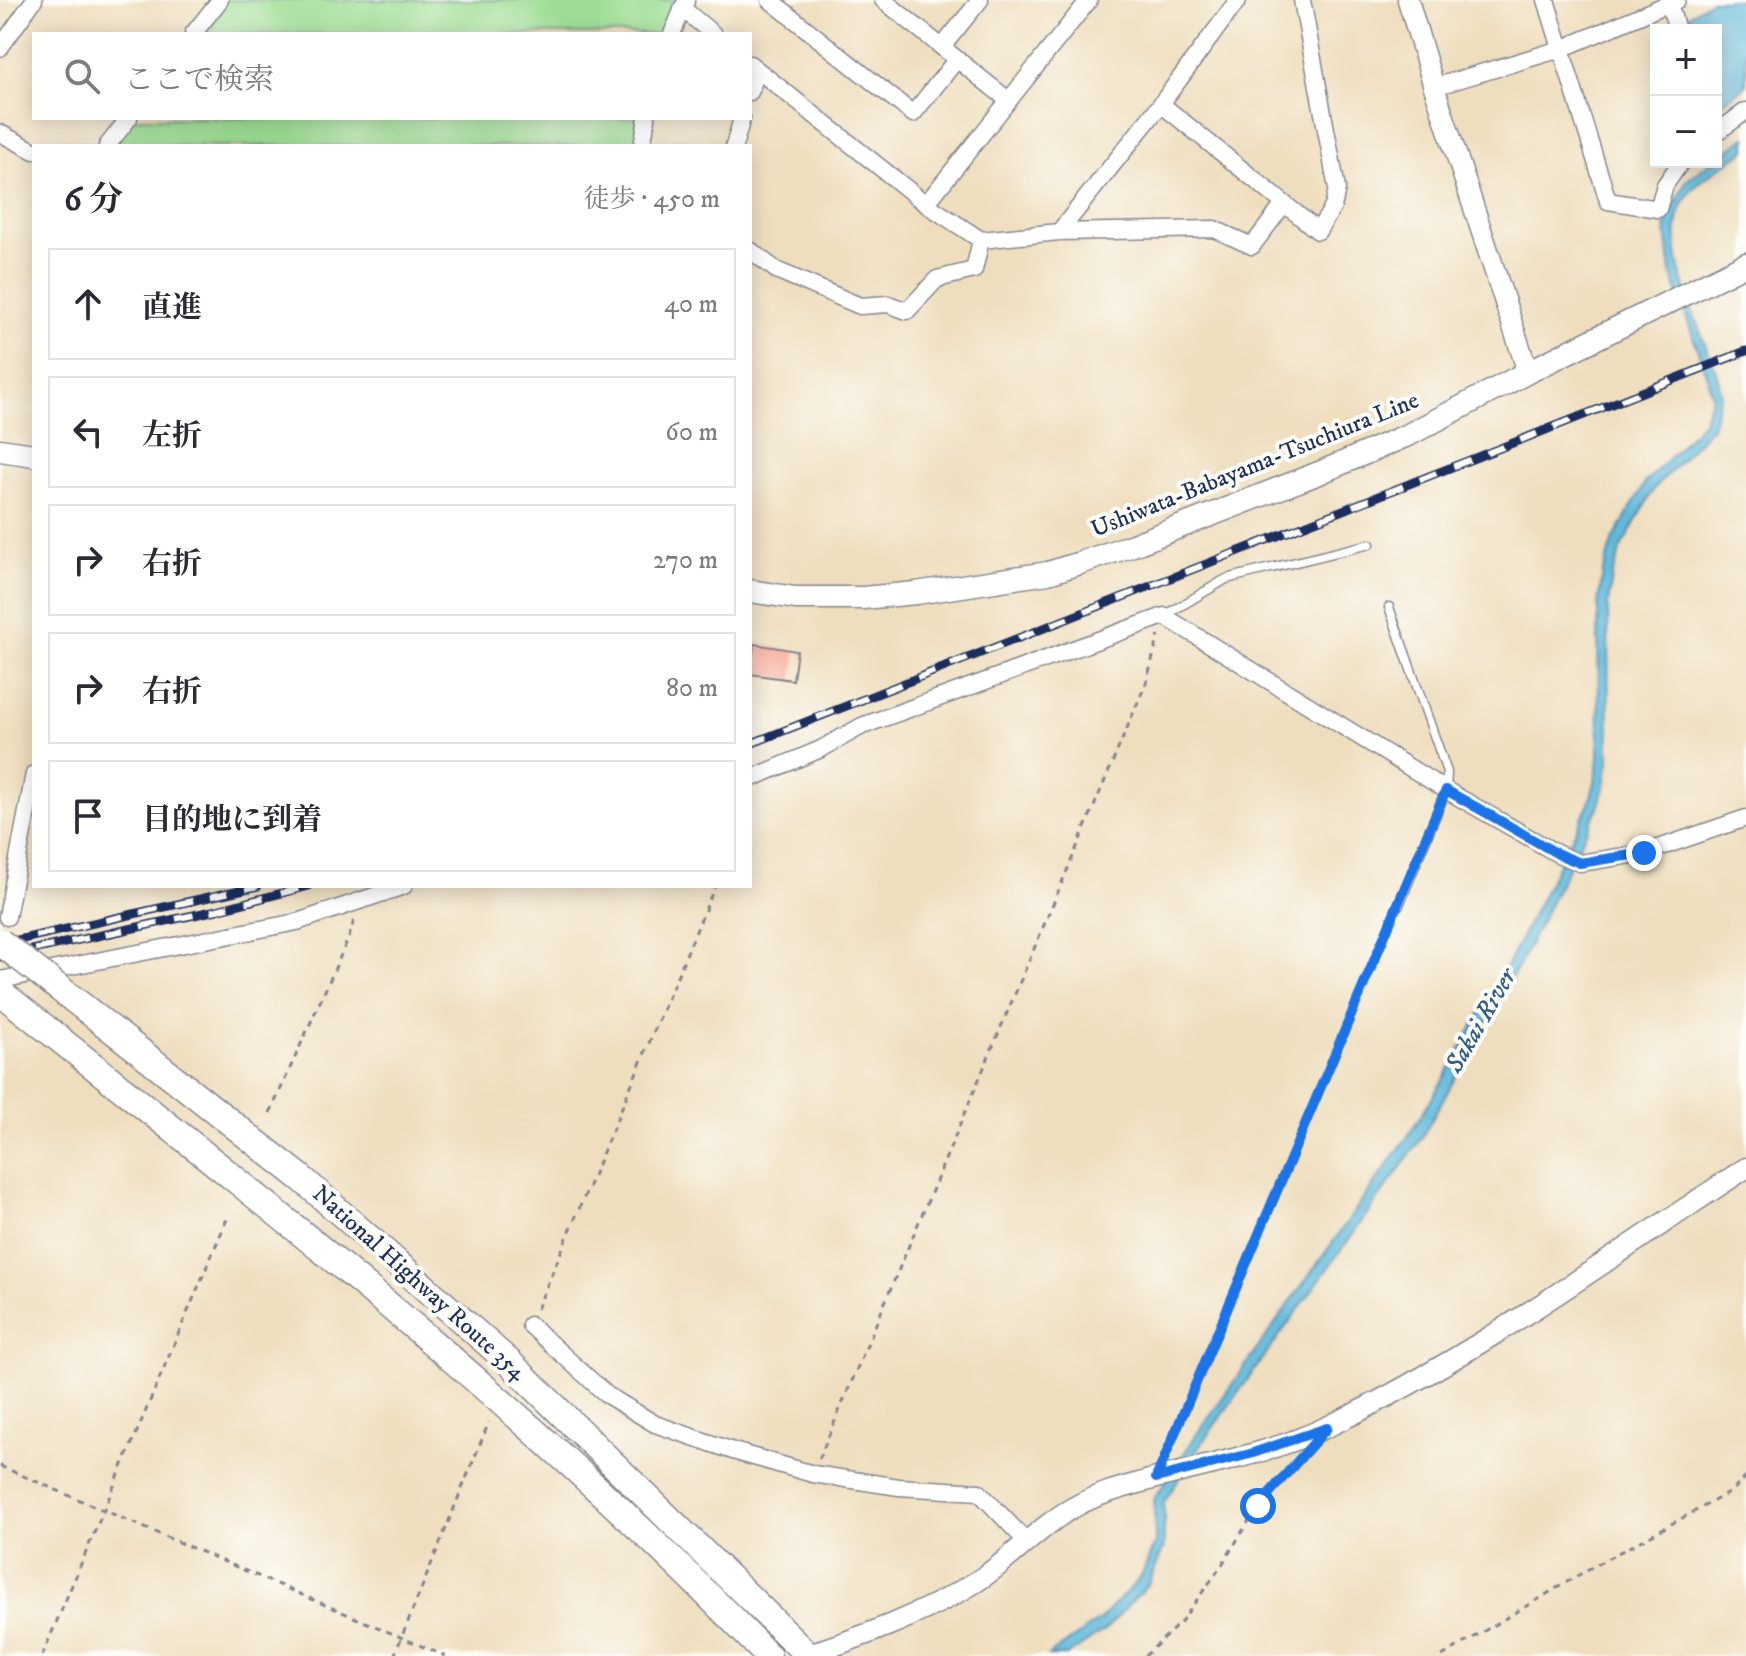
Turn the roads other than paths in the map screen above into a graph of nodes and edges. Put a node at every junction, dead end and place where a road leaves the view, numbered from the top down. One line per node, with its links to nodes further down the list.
1 (34, 0): 18 (street)
2 (220, 0): 14 (street)
3 (770, 0): 20 (street)
4 (883, 0): 17 (street)
5 (980, 0): 17 (street)
6 (1089, 0): 23 (street)
7 (1238, 0): 24 (street)
8 (1302, 0): 37 (street)
9 (1408, 0): 22 (street)
10 (1546, 0): 19 (street)
11 (1672, 2): 13 (street); 19 (street)
12 (684, 4): 15 (street); 16 (street)
13 (1676, 24)
14 (195, 32)
15 (673, 32)
16 (711, 32)
17 (942, 47): 20 (street)
18 (0, 48)
19 (1561, 49): 22 (street); 35 (street)
20 (957, 59): 23 (street)
21 (754, 67): 36 (street)
22 (1434, 87): 42 (street)
23 (1008, 100): 36 (street)
24 (1161, 104): 37 (street); 38 (street)
25 (1746, 111): 29 (street)
26 (127, 120): 31 (street)
27 (647, 120): 32 (street)
28 (741, 120): 33 (street)
29 (1722, 129)
30 (0, 133): 34 (street)
31 (109, 144)
32 (642, 144)
33 (735, 144)
34 (32, 150)
35 (1677, 168)
36 (926, 204): 39 (street)
37 (1284, 204): 38 (street)
38 (1059, 232): 39 (street)
39 (981, 240): 40 (street)
40 (752, 252)
41 (1746, 264): 42 (main road, Ushiwata-Babayama-Tsuchiura Line)
42 (1528, 372): 46 (main road, Ushiwata-Babayama-Tsuchiura Line)
43 (0, 450): 44 (main road)
44 (32, 455)
45 (1370, 544): 48 (lane)
46 (752, 591)
47 (1389, 607): 51 (lane)
48 (1164, 616): 49 (street); 51 (street)
49 (752, 778)
50 (32, 785): 55 (street)
51 (1446, 790): 52 (street); 54 (lane)
52 (1746, 818)
53 (398, 888): 57 (street)
54 (1399, 905)
55 (7, 917)
56 (0, 942): 62 (highway, National Highway Route 354, bridge)
57 (0, 980)
58 (0, 992): 63 (highway, National Highway Route 354)
59 (1744, 1175): 61 (street)
60 (530, 1325): 61 (street)
61 (1027, 1542): 62 (street)
62 (806, 1655)
63 (768, 1656)

